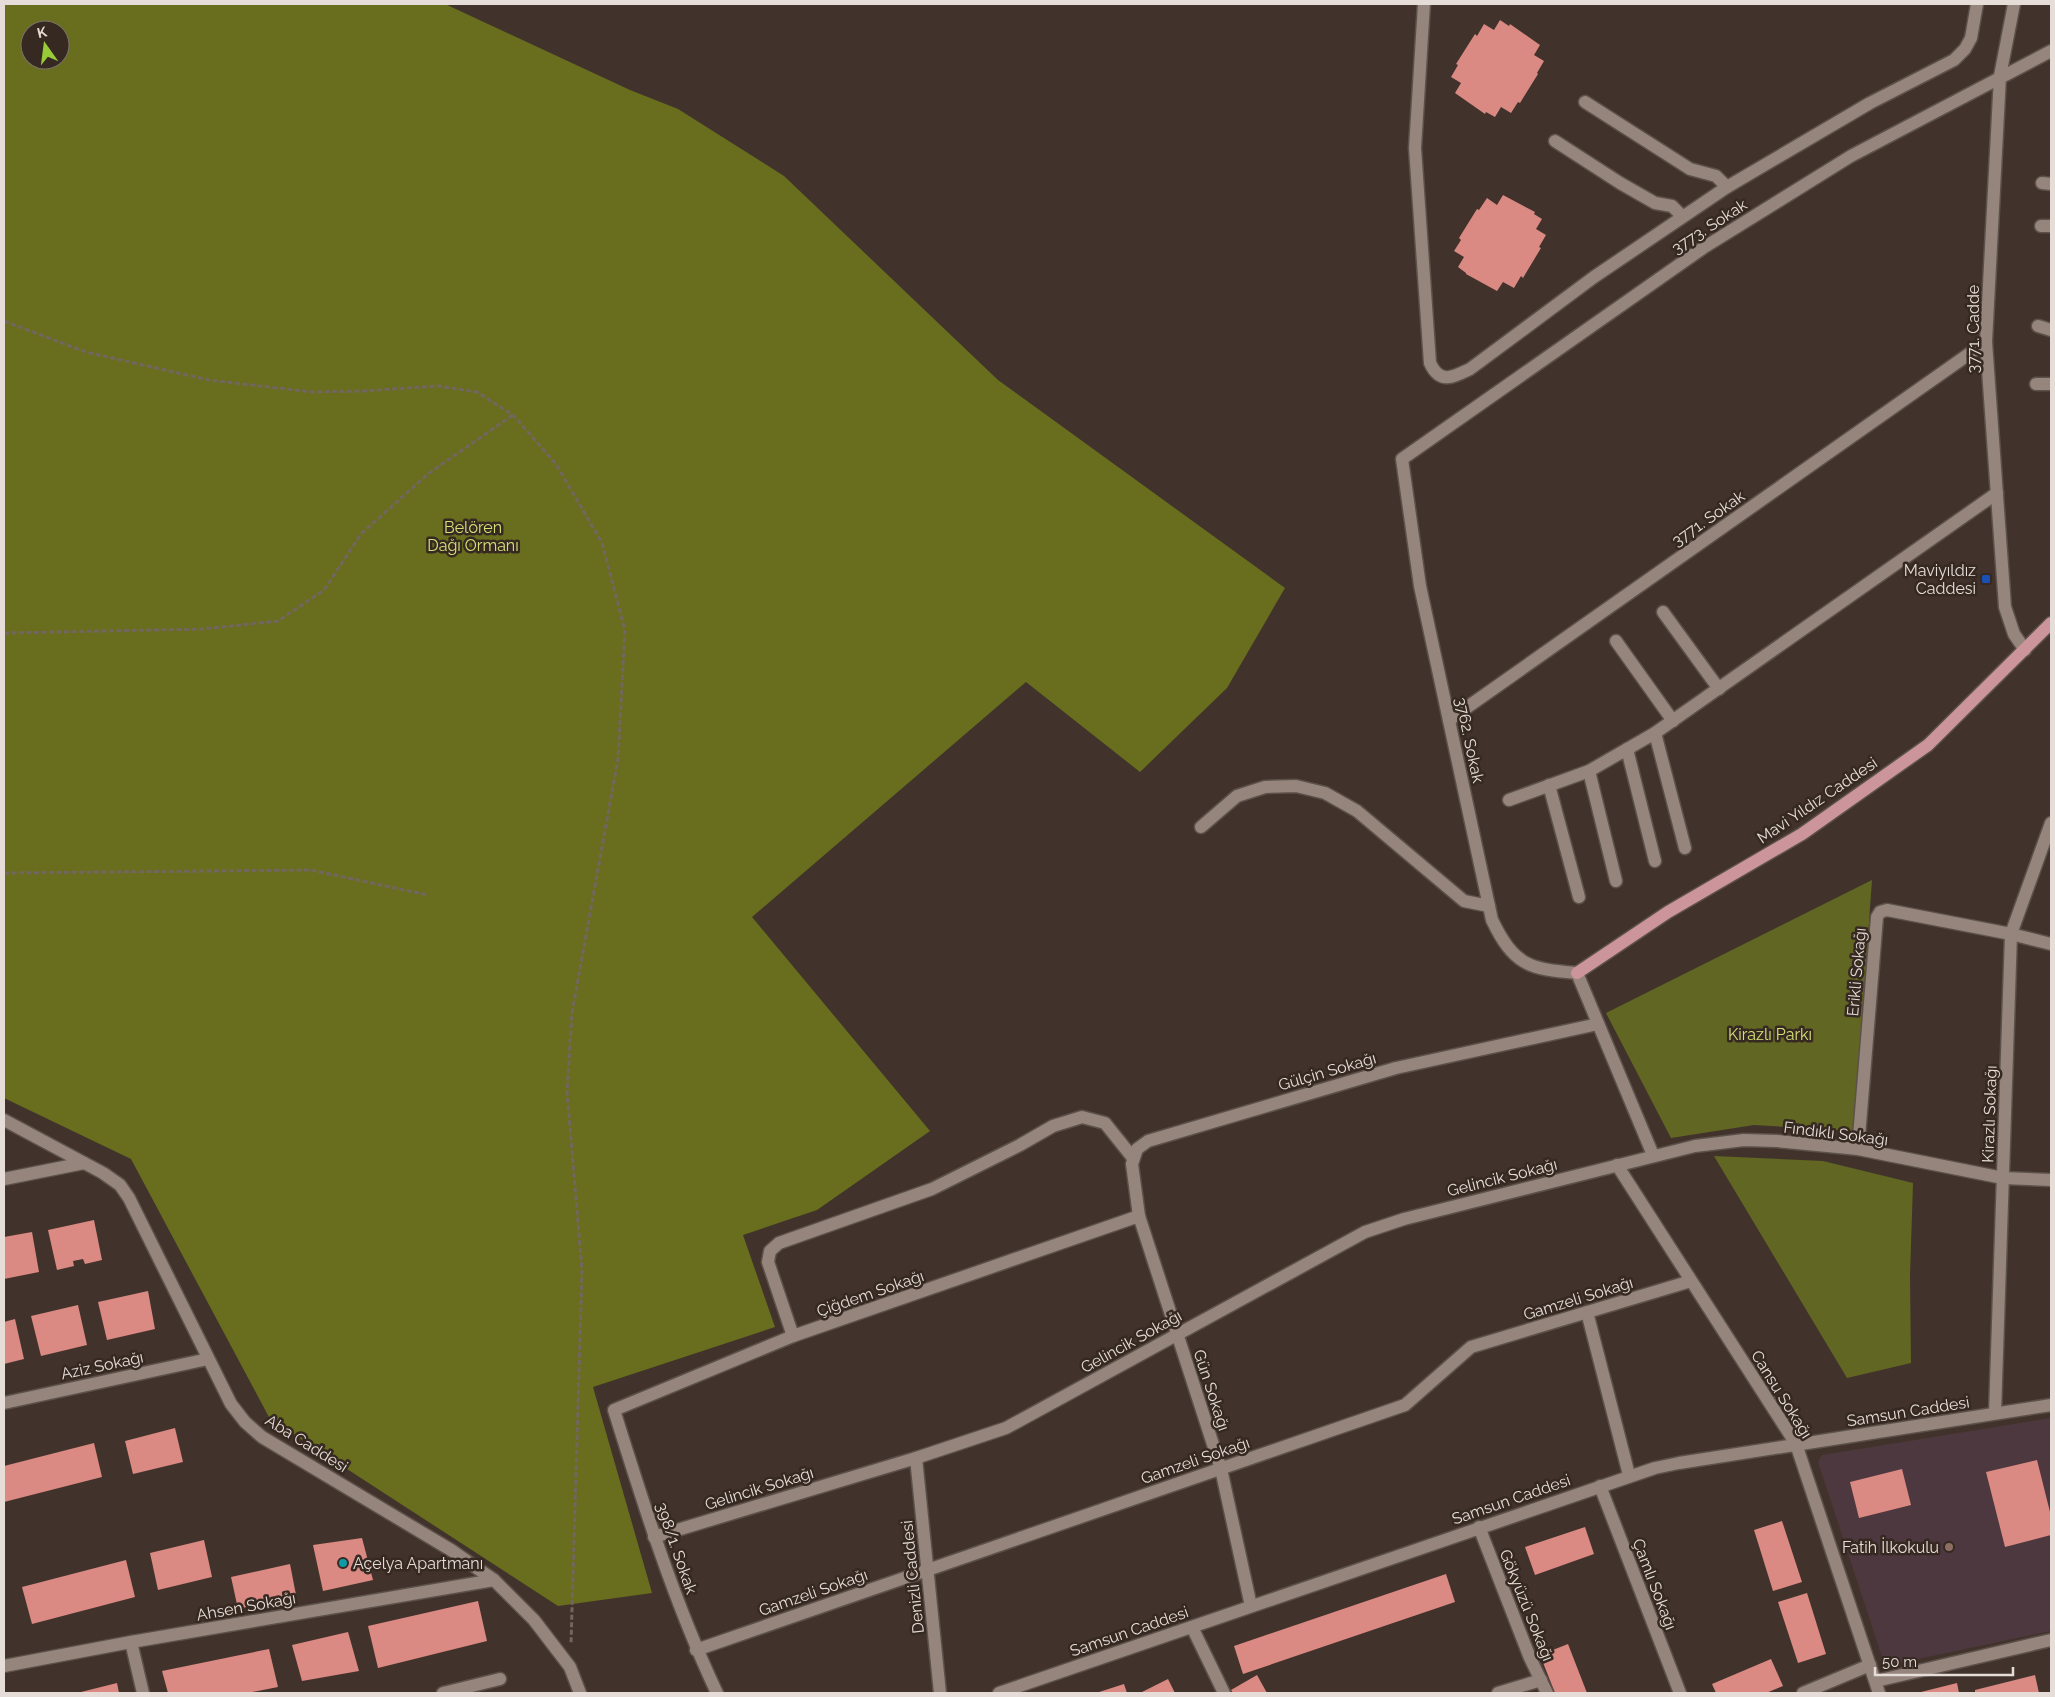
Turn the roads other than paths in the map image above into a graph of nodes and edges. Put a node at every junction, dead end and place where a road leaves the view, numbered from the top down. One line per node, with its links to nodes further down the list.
1 (1424, 4): 9 (street)
2 (1977, 4): 8 (street)
3 (2014, 4): 5 (street, 3771. Cadde)
4 (2051, 51): 5 (street, 3773. Sokak)
5 (2000, 76): 12 (street, 3771. Cadde); 15 (street, 3773. Sokak)
6 (1585, 102): 8 (street)
7 (1555, 141): 9 (street)
8 (1727, 187): 9 (street)
9 (1682, 216)
10 (2038, 326): 11 (street)
11 (2051, 330)
12 (1986, 342): 16 (street, 3771. Cadde); 22 (street, 3771. Sokak)
13 (2036, 384): 14 (street)
14 (2051, 384)
15 (1402, 459): 22 (street, 3762. Sokak)
16 (1996, 493): 20 (street, 3771. Cadde); 21 (street)
17 (1663, 612): 21 (street)
18 (2051, 623): 20 (main road, Mavi Yıldız Caddesi)
19 (1616, 641): 23 (street)
20 (2025, 650): 38 (main road, Mavi Yıldız Caddesi)
21 (1719, 689): 23 (street)
22 (1449, 720): 35 (street, 3762. Sokak)
23 (1673, 721): 24 (street)
24 (1655, 733): 25 (street); 31 (street)
25 (1627, 749): 26 (street); 32 (street)
26 (1589, 771): 27 (street); 33 (street)
27 (1549, 785): 28 (street); 34 (street)
28 (1509, 800)
29 (2051, 822): 36 (street, Kirazlı Sokağı)
30 (1201, 826): 35 (street)
31 (1685, 848)
32 (1655, 861)
33 (1616, 881)
34 (1579, 897)
35 (1489, 906): 38 (street, 3762. Sokak)
36 (2012, 934): 37 (street, Erikli Sokağı); 41 (street, Erikli Sokağı); 46 (street, Kirazlı Sokağı)
37 (2051, 944)
38 (1576, 973): 39 (street)
39 (1598, 1024): 42 (street); 43 (street, Gülçin Sokağı)
40 (4, 1120): 44 (street, Aba Caddesi)
41 (1858, 1149): 42 (street, Fındıklı Sokağı); 46 (street, Fındıklı Sokağı)
42 (1654, 1155): 45 (street, Fındıklı Sokağı)
43 (1133, 1158): 49 (street); 53 (street)
44 (84, 1163): 47 (street); 54 (street, Aba Caddesi)
45 (1617, 1164): 50 (street, Cansu Sokağı); 52 (street, Gelincik Sokağı)
46 (2004, 1178): 48 (street, Fındıklı Sokağı); 58 (street, Kirazlı Sokağı)
47 (4, 1179)
48 (2051, 1180)
49 (1140, 1216): 52 (street, Gün Sokağı); 53 (street, Çiğdem Sokağı)
50 (1691, 1281): 51 (street, Gamzeli Sokağı); 59 (street, Cansu Sokağı)
51 (1587, 1312): 61 (street, Gamzeli Sokağı); 62 (street)
52 (1176, 1335): 60 (street, Gelincik Sokağı); 61 (street, Gün Sokağı)
53 (793, 1336): 57 (street, Çiğdem Sokağı)
54 (208, 1358): 55 (street, Aziz Sokağı); 67 (street, Aba Caddesi)
55 (4, 1403)
56 (2051, 1405): 58 (street, Samsun Caddesi)
57 (614, 1410): 65 (street, 398/1. Sokak)
58 (1995, 1414): 59 (street, Samsun Caddesi)
59 (1796, 1444): 62 (street, Samsun Caddesi); 73 (street, Cansu Sokağı)
60 (916, 1458): 65 (street, Gelincik Sokağı); 66 (street, Denizli Caddesi)
61 (1221, 1469): 66 (street, Gamzeli Sokağı); 68 (street, Gün Sokağı)
62 (1629, 1476): 63 (street, Samsun Caddesi)
63 (1600, 1486): 64 (street, Samsun Caddesi); 87 (street, Çamlı Sokağı)
64 (1479, 1528): 68 (street, Samsun Caddesi); 76 (street, Gökyüzü Sokağı)
65 (654, 1537): 72 (street, 398/1. Sokak)
66 (927, 1570): 72 (street, Gamzeli Sokağı); 82 (street, Denizli Caddesi)
67 (494, 1580): 71 (street, Ahsen Sokağı); 80 (street, Aba Caddesi)
68 (1251, 1606): 69 (street, Samsun Caddesi)
69 (1192, 1627): 83 (street, Samsun Caddesi); 84 (street)
70 (2051, 1640): 77 (street)
71 (131, 1642): 74 (street, Ahsen Sokağı); 78 (street)
72 (696, 1650): 81 (street, 398/1. Sokak)
73 (1870, 1665): 77 (street, Cansu Sokağı); 88 (street)
74 (4, 1666)
75 (500, 1679): 79 (street)
76 (1541, 1680): 85 (street); 86 (street, Gökyüzü Sokağı)
77 (1877, 1687)
78 (143, 1693)
79 (443, 1693)
80 (580, 1693)
81 (717, 1693)
82 (940, 1693)
83 (999, 1693)
84 (1224, 1693)
85 (1498, 1693)
86 (1547, 1693)
87 (1680, 1693)
88 (1803, 1693)

